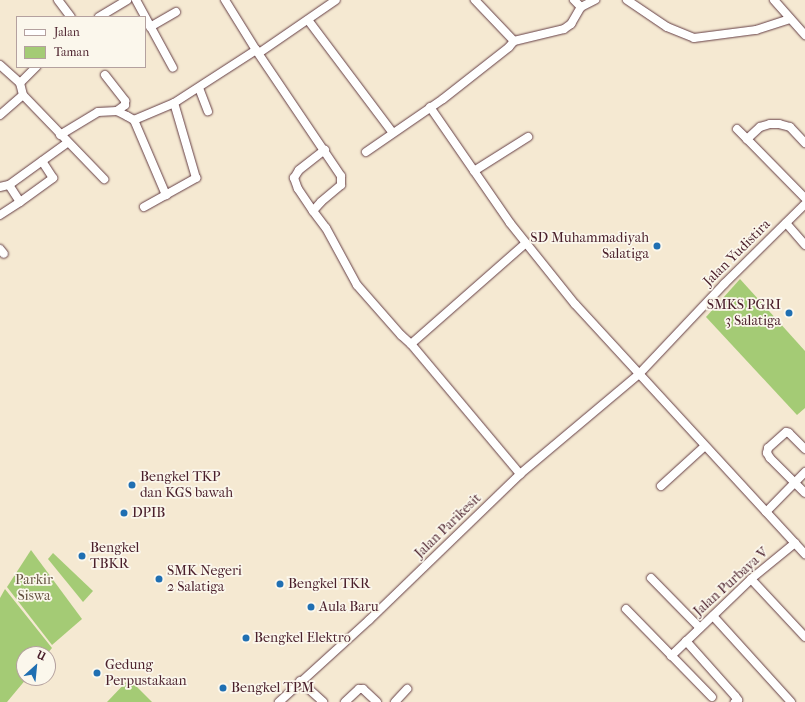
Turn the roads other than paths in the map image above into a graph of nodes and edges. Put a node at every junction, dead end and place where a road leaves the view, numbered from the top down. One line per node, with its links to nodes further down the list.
1 (58, 0): 13 (street)
2 (127, 0): 14 (street)
3 (136, 0): 15 (street)
4 (225, 0): 22 (street)
5 (336, 0): 18 (street)
6 (475, 0): 21 (street)
7 (574, 0): 11 (street)
8 (595, 0): 11 (street)
9 (627, 0): 17 (street)
10 (775, 0): 17 (street)
11 (581, 7): 21 (street)
12 (176, 12): 19 (street)
13 (70, 16)
14 (102, 16)
15 (144, 16)
16 (146, 19): 19 (street)
17 (790, 19): 20 (street)
18 (308, 20): 22 (street); 37 (street)
19 (150, 27): 25 (street)
20 (805, 35)
21 (514, 41): 31 (street)
22 (257, 51): 28 (street); 43 (street)
23 (0, 65): 27 (street)
24 (35, 68): 27 (street)
25 (173, 68)
26 (105, 75): 32 (street)
27 (20, 83): 29 (street)
28 (199, 88): 30 (street); 33 (street)
29 (23, 95): 34 (street); 38 (street)
30 (174, 103): 35 (street); 50 (street)
31 (430, 107): 37 (street); 46 (street)
32 (117, 111): 35 (street); 38 (street)
33 (208, 111)
34 (0, 115)
35 (134, 120): 50 (street)
36 (737, 129): 40 (street)
37 (392, 132): 44 (street)
38 (60, 135): 41 (street)
39 (528, 137): 46 (street)
40 (747, 139): 42 (street); 51 (street)
41 (68, 143): 45 (street); 47 (street)
42 (805, 143)
43 (325, 150): 55 (street); 55 (street)
44 (366, 152)
45 (42, 161): 48 (street); 52 (street)
46 (474, 171): 58 (street)
47 (104, 179)
48 (9, 185): 49 (street); 52 (street)
49 (0, 187)
50 (166, 195): 54 (street)
51 (805, 198)
52 (20, 202): 56 (street)
53 (805, 204): 57 (street, Jalan Yudistira)
54 (144, 207)
55 (313, 211): 60 (street)
56 (0, 215)
57 (786, 223): 59 (street); 61 (street, Jalan Yudistira)
58 (526, 243): 60 (street); 61 (street)
59 (805, 245)
60 (411, 344): 65 (street)
61 (639, 374): 62 (street); 65 (street, Jalan Parikesit)
62 (705, 446): 67 (street); 69 (street)
63 (805, 449): 66 (street)
64 (805, 472): 66 (street)
65 (520, 474): 80 (street, Jalan Parikesit)
66 (794, 482): 68 (street); 69 (street)
67 (661, 486)
68 (805, 493)
69 (766, 512): 70 (street)
70 (795, 543): 71 (street); 73 (street, Jalan Purbaya V)
71 (805, 554)
72 (651, 578): 76 (street)
73 (751, 579): 75 (street, Jalan Purbaya V); 77 (street)
74 (626, 609): 79 (street)
75 (713, 616): 76 (street, Jalan Purbaya V); 89 (street)
76 (700, 628): 78 (street, Jalan Purbaya V)
77 (805, 637)
78 (686, 641): 79 (street, Jalan Purbaya V); 88 (street)
79 (671, 656): 82 (street)
80 (300, 681): 83 (street, Jalan Parikesit); 84 (street)
81 (407, 689): 87 (street)
82 (712, 697)
83 (279, 702)
84 (323, 702)
85 (345, 702): 86 (street)
86 (377, 702)
87 (395, 702)
88 (735, 702)
89 (791, 702)

